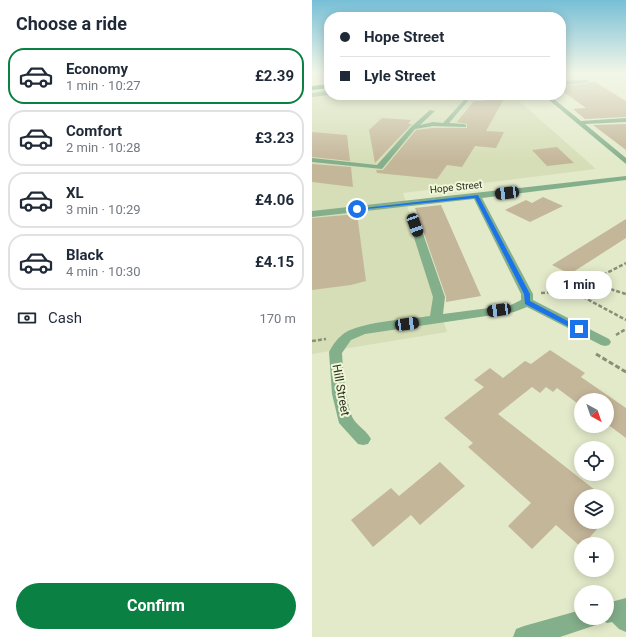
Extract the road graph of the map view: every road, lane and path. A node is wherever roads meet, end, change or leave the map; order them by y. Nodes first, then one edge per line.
1 (465, 101) dead end
2 (554, 102) edge
3 (432, 111) dead end
4 (626, 120) edge
5 (579, 123) junction
6 (444, 124) junction
7 (464, 126) dead end
8 (413, 128) junction
9 (312, 160) edge
10 (626, 162) edge
11 (626, 178) edge
12 (477, 196) junction
13 (312, 214) edge
14 (415, 225) dead end
15 (626, 263) edge
16 (595, 280) junction
17 (572, 291) junction
18 (626, 294) edge
19 (527, 298) junction
20 (436, 319) junction
21 (626, 320) edge
22 (605, 342) joint
23 (626, 372) edge
24 (363, 440) dead end
25 (574, 622) edge
26 (524, 637) edge

1 - 6 street
2 - 5 street
3 - 8 street
4 - 5 street
5 - 10 street
6 - 7 street
6 - 8 street
8 - 9 street
11 - 12 street, Hope Street
12 - 13 street, Hope Street
12 - 19 street
14 - 20 street
15 - 16 path
16 - 17 path
16 - 18 path
17 - 19 path
17 - 21 path
19 - 20 street
19 - 22 street
20 - 24 street, Hill Street
22 - 23 path
25 - 26 street

